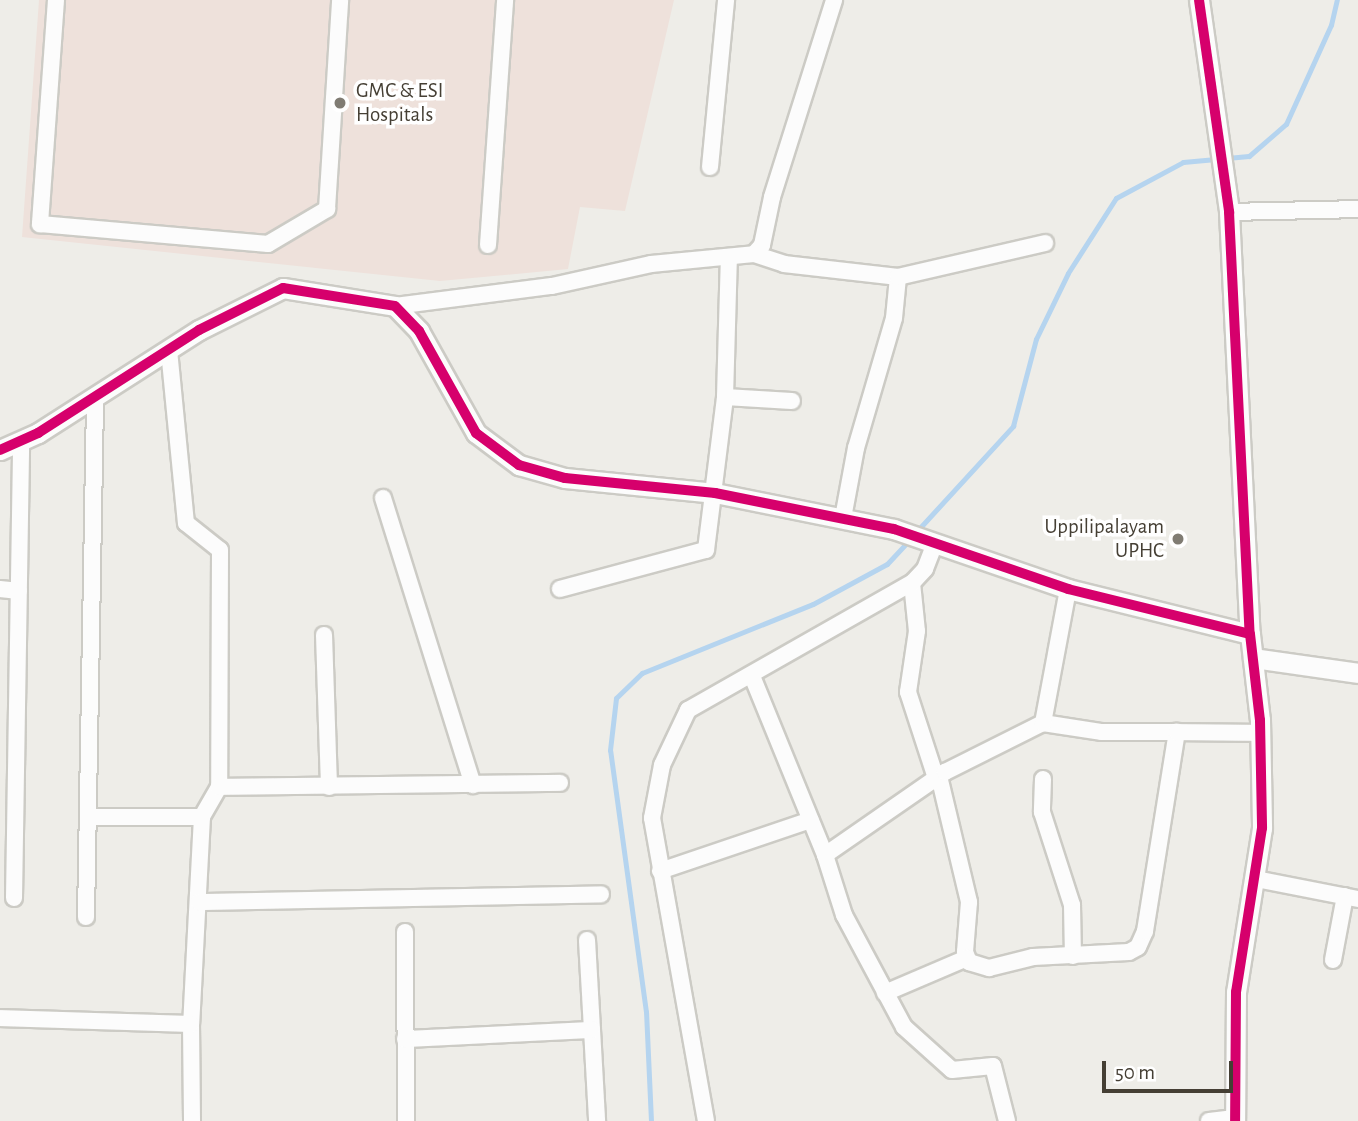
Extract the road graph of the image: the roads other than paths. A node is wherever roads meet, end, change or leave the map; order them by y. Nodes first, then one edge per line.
1 (55, 0) edge
2 (340, 0) edge
3 (505, 0) edge
4 (726, 0) edge
5 (834, 0) edge
6 (1199, 0) edge
7 (710, 166) dead end
8 (1358, 209) edge
9 (1228, 212) junction
10 (1045, 243) dead end
11 (488, 245) dead end
12 (754, 254) junction
13 (729, 257) junction
14 (898, 277) junction
15 (395, 306) junction
16 (169, 350) junction
17 (725, 397) junction
18 (95, 398) junction
19 (792, 401) dead end
20 (21, 443) junction
21 (0, 450) edge
22 (715, 493) junction
23 (383, 498) dead end
24 (843, 518) junction
25 (929, 541) junction
26 (912, 583) junction
27 (0, 589) edge
28 (560, 589) dead end
29 (1068, 589) junction
30 (19, 591) junction
31 (1250, 634) junction
32 (324, 635) dead end
33 (1253, 658) junction
34 (1358, 673) edge
35 (752, 676) junction
36 (0, 717) edge
37 (17, 718) junction
38 (1043, 723) junction
39 (1177, 732) junction
40 (1260, 733) junction
41 (938, 777) junction
42 (1043, 779) dead end
43 (561, 783) dead end
44 (472, 785) junction
45 (219, 787) junction
46 (329, 788) junction
47 (88, 817) junction
48 (202, 817) junction
49 (811, 820) junction
50 (8, 835) edge
51 (825, 855) junction
52 (660, 870) junction
53 (1256, 879) junction
54 (601, 894) dead end
55 (1352, 897) edge
56 (14, 898) dead end
57 (199, 902) junction
58 (86, 917) dead end
59 (405, 932) dead end
60 (587, 940) dead end
61 (1073, 956) junction
62 (967, 958) junction
63 (1333, 960) dead end
64 (885, 993) junction
65 (0, 1018) edge
66 (191, 1024) junction
67 (592, 1030) junction
68 (405, 1039) junction
69 (1235, 1120) edge
70 (192, 1121) edge
71 (406, 1121) edge
72 (597, 1121) edge
73 (706, 1121) edge
74 (1007, 1121) edge
75 (1209, 1121) edge

1 - 2 street
3 - 11 street
4 - 7 street
5 - 12 street
6 - 9 street
8 - 9 street
9 - 31 street
10 - 14 street
12 - 13 street
12 - 14 street
13 - 15 street
13 - 17 street
14 - 24 street
15 - 16 street
15 - 22 street
16 - 18 street
16 - 45 street
17 - 19 street
17 - 22 street
18 - 20 street
18 - 47 street
20 - 21 street
20 - 30 street
22 - 24 street
22 - 28 street
23 - 44 street
24 - 25 street
25 - 26 street
25 - 29 street
26 - 35 street
26 - 41 street
27 - 30 street
29 - 31 street
29 - 38 street
30 - 37 street
31 - 33 street
32 - 46 street
33 - 34 street
33 - 40 street
35 - 49 street
35 - 52 street
36 - 37 street
37 - 50 street
38 - 39 street
38 - 41 street
39 - 40 street
39 - 61 street
40 - 53 street
41 - 51 street
41 - 62 street
42 - 61 street
43 - 44 street
44 - 46 street
45 - 46 street
45 - 48 street
47 - 48 street
47 - 58 street
48 - 57 street
49 - 51 street
49 - 52 street
50 - 56 street
51 - 64 street
52 - 73 street
53 - 55 street
53 - 69 street
54 - 57 street
55 - 63 street
57 - 66 street
59 - 68 street
60 - 67 street
61 - 62 street
62 - 64 street
64 - 74 street
65 - 66 street
66 - 70 street
67 - 68 street
67 - 72 street
68 - 71 street
69 - 75 street

